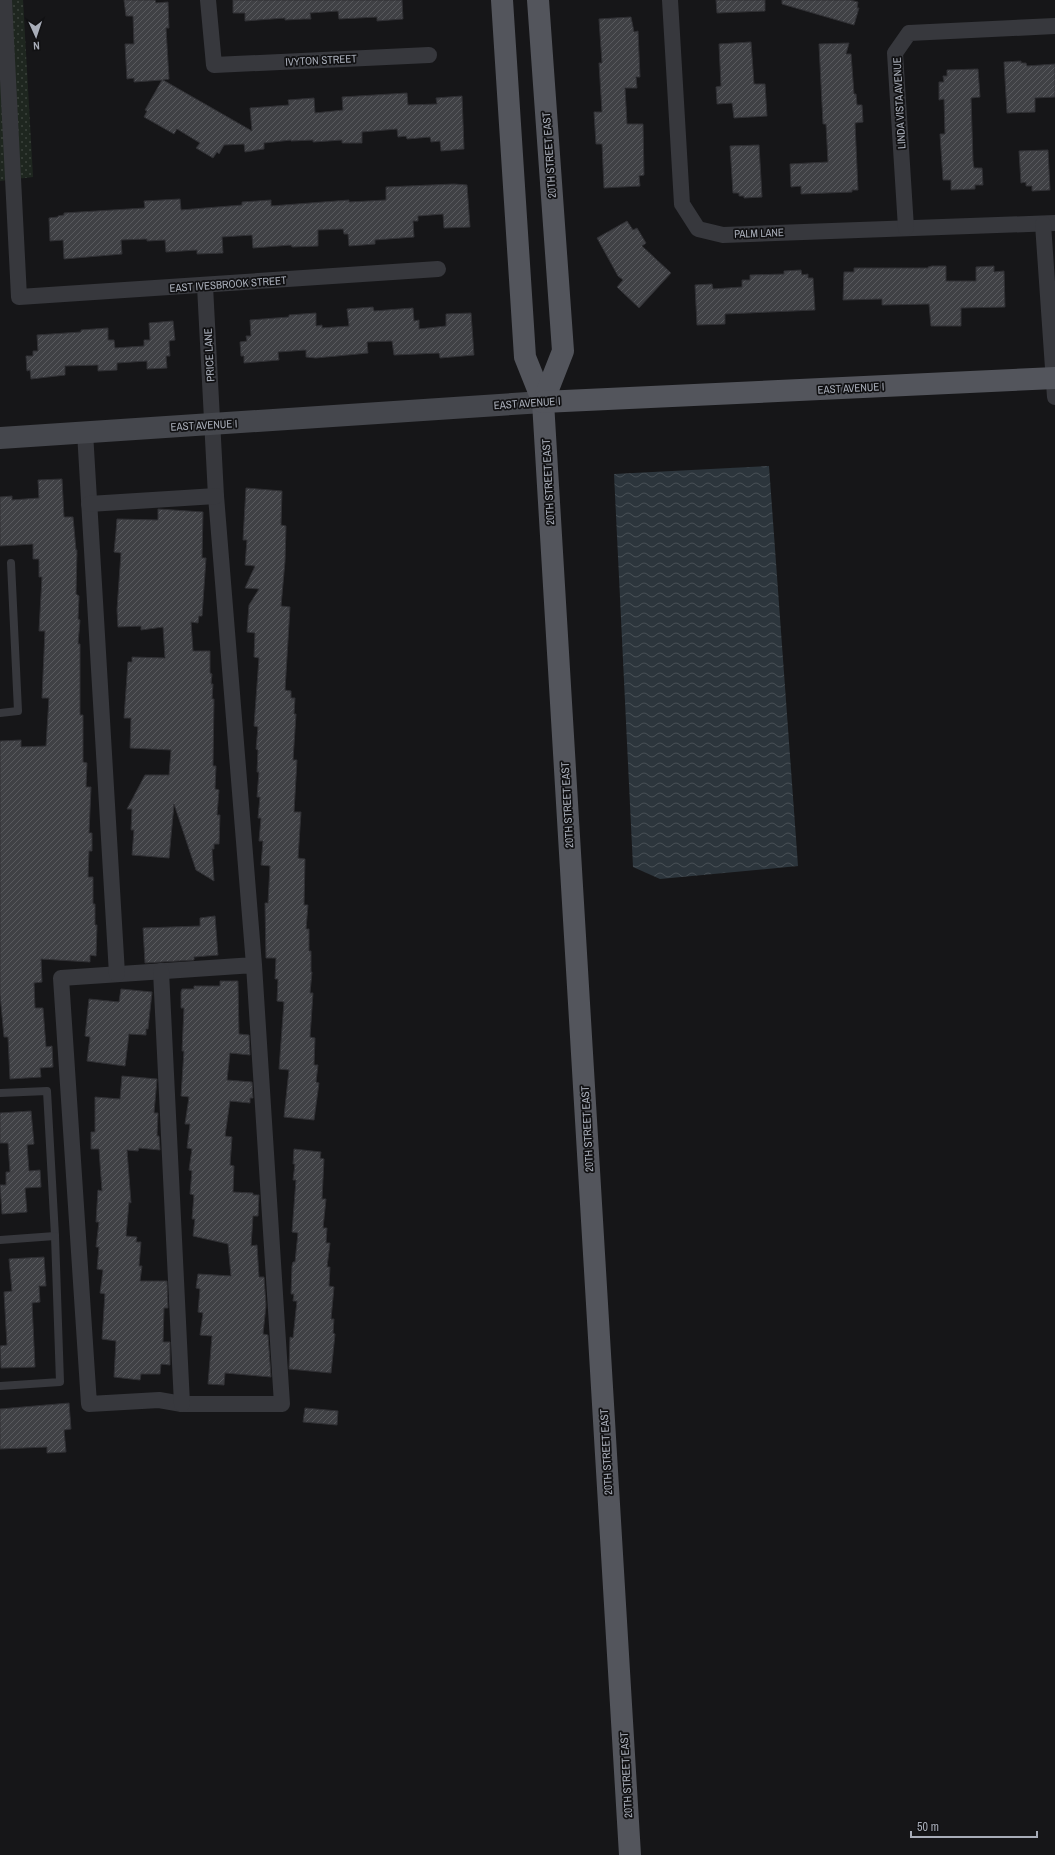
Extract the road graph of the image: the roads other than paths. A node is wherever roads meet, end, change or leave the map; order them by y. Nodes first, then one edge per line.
1 (4, 0) edge
2 (208, 0) edge
3 (502, 0) edge
4 (538, 0) edge
5 (670, 0) edge
6 (1055, 26) edge
7 (429, 55) dead end
8 (1049, 223) edge
9 (906, 228) junction
10 (438, 269) dead end
11 (205, 286) junction
12 (1055, 384) edge
13 (543, 402) junction
14 (213, 425) junction
15 (85, 432) junction
16 (0, 438) edge
17 (216, 496) junction
18 (89, 504) junction
19 (11, 563) dead end
20 (0, 713) edge
21 (254, 965) junction
22 (161, 971) junction
23 (117, 974) junction
24 (0, 1093) edge
25 (55, 1236) junction
26 (0, 1240) edge
27 (0, 1386) edge
28 (182, 1404) junction
29 (630, 1855) edge

1 - 11 street, EAST IVESBROOK STREET
2 - 7 street, IVYTON STREET
3 - 13 main road, 20TH STREET EAST
4 - 13 main road, 20TH STREET EAST
5 - 9 street, PALM LANE
6 - 9 street, LINDA VISTA AVENUE
8 - 9 street, PALM LANE
8 - 12 street
10 - 11 street, EAST IVESBROOK STREET
11 - 14 street, PRICE LANE
12 - 13 main road, EAST AVENUE I
13 - 14 main road, EAST AVENUE I
13 - 29 main road, 20TH STREET EAST
14 - 15 main road, EAST AVENUE I
14 - 17 street, PRICE LANE
15 - 16 main road, EAST AVENUE I
15 - 18 street
17 - 18 street
17 - 21 street, PRICE LANE
18 - 23 street
19 - 20 lane
21 - 22 street
21 - 28 street, PRICE LANE
22 - 23 street
22 - 28 street
23 - 28 street
24 - 25 lane
25 - 26 lane
25 - 27 lane

